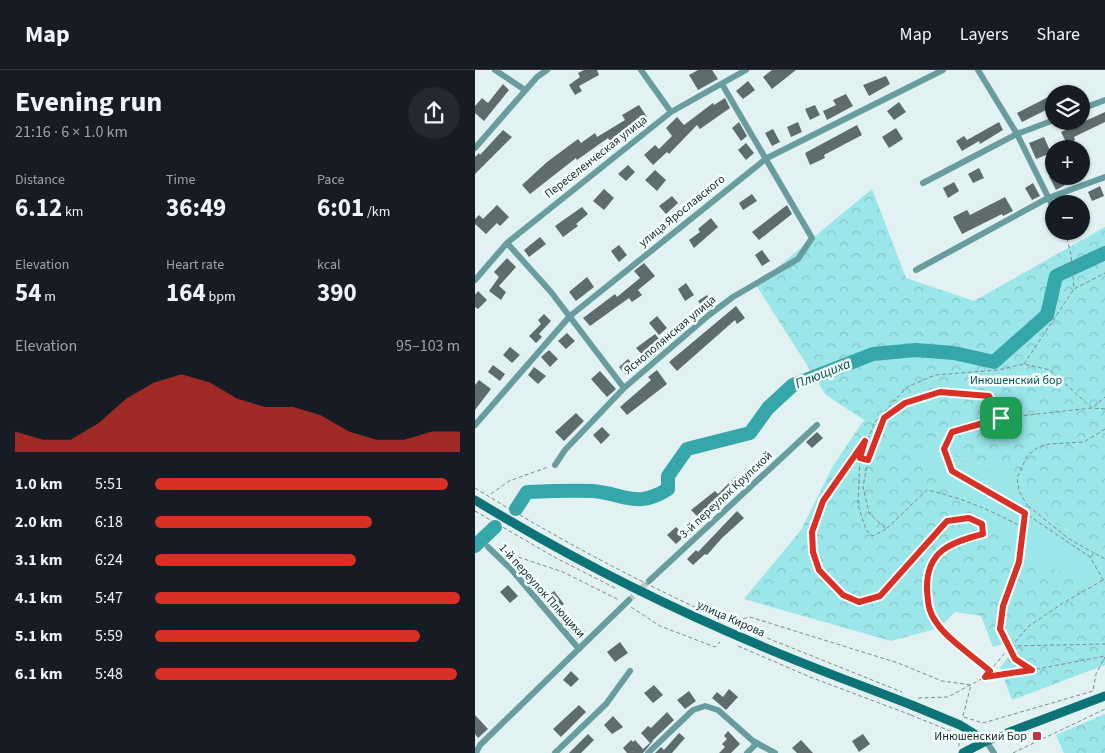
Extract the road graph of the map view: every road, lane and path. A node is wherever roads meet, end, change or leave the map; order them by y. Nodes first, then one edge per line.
1 (495, 70) edge
2 (547, 70) edge
3 (641, 70) edge
4 (745, 70) edge
5 (943, 70) edge
6 (978, 70) edge
7 (722, 84) junction
8 (525, 90) junction
9 (1105, 100) edge
10 (1090, 106) edge
11 (671, 112) junction
12 (1045, 123) edge
13 (1017, 134) junction
14 (475, 148) edge
15 (767, 158) junction
16 (1105, 177) edge
17 (923, 183) dead end
18 (1047, 195) edge
19 (1056, 195) edge
20 (1045, 200) edge
21 (1067, 240) edge
22 (507, 243) junction
23 (916, 270) dead end
24 (1105, 273) edge
25 (475, 280) edge
26 (1074, 289) junction
27 (570, 316) junction
28 (1024, 364) junction
29 (624, 388) junction
30 (1105, 398) edge
31 (1092, 408) junction
32 (1105, 409) edge
33 (1001, 418) junction
34 (475, 424) edge
35 (817, 425) dead end
36 (1105, 429) edge
37 (865, 441) junction
38 (860, 458) junction
39 (868, 460) junction
40 (555, 465) joint
41 (475, 488) edge
42 (491, 494) dead end
43 (475, 500) edge
44 (1027, 505) junction
45 (1025, 513) junction
46 (1022, 527) junction
47 (886, 529) junction
48 (488, 547) dead end
49 (505, 553) dead end
50 (1094, 553) junction
51 (1090, 557) junction
52 (1105, 559) edge
53 (1104, 579) edge
54 (649, 580) tunnel mouth
55 (1105, 583) edge
56 (627, 602) junction
57 (710, 614) dead end
58 (737, 620) dead end
59 (735, 625) dead end
60 (720, 642) dead end
61 (1105, 644) edge
62 (1010, 646) junction
63 (579, 649) junction
64 (1105, 656) edge
65 (1032, 670) junction
66 (630, 671) dead end
67 (990, 671) junction
68 (985, 677) junction
69 (971, 685) junction
70 (908, 694) dead end
71 (1105, 696) edge
72 (927, 702) dead end
73 (1105, 709) edge
74 (913, 710) junction
75 (986, 741) junction
76 (757, 743) junction
77 (961, 751) edge
78 (476, 753) edge
79 (555, 753) edge
80 (648, 753) edge
81 (747, 753) edge
82 (775, 753) edge
83 (994, 753) edge
84 (1013, 753) edge

1 - 8 street
2 - 8 street
3 - 11 street
4 - 7 street, Переселенческая улица
5 - 15 street, улица Ярославского
6 - 13 street
7 - 11 street, Переселенческая улица
7 - 15 street
8 - 14 street
9 - 10 street
11 - 22 street, Переселенческая улица
12 - 13 street
13 - 17 street
13 - 18 street
15 - 27 street, улица Ярославского
15 - 29 street, Яснополянская улица
16 - 19 street
20 - 23 street
21 - 26 path
22 - 25 street, Переселенческая улица
22 - 27 street
24 - 26 path
26 - 28 path
27 - 29 street
27 - 34 street, улица Ярославского
28 - 31 path
28 - 37 path
29 - 40 street, Яснополянская улица
30 - 31 path
31 - 32 path
31 - 33 path
33 - 39 path
33 - 45 path
35 - 54 street, 3-й переулок Крупской
36 - 44 path
37 - 38 path
37 - 67 path
38 - 39 path
38 - 47 path
39 - 47 path
40 - 42 path
41 - 57 path, bridge
43 - 74 main road, улица Кирова, bridge
44 - 45 path
44 - 50 path
45 - 46 path
45 - 51 path
46 - 47 path
46 - 62 path
48 - 63 street, 1-й переулок Плющихи
49 - 56 path
50 - 51 path
50 - 52 path
51 - 53 path
53 - 55 path
53 - 62 path
56 - 60 path
56 - 63 street
58 - 69 path
59 - 70 path, bridge
61 - 62 path
62 - 65 path
62 - 67 path
63 - 78 street
64 - 65 path
64 - 69 path
65 - 68 path
66 - 79 street
67 - 68 path
68 - 69 path
69 - 72 path
71 - 75 main road
73 - 84 path
74 - 75 main road, улица Кирова
74 - 77 path
75 - 77 main road
75 - 83 street
76 - 80 street
76 - 81 street
76 - 82 street

